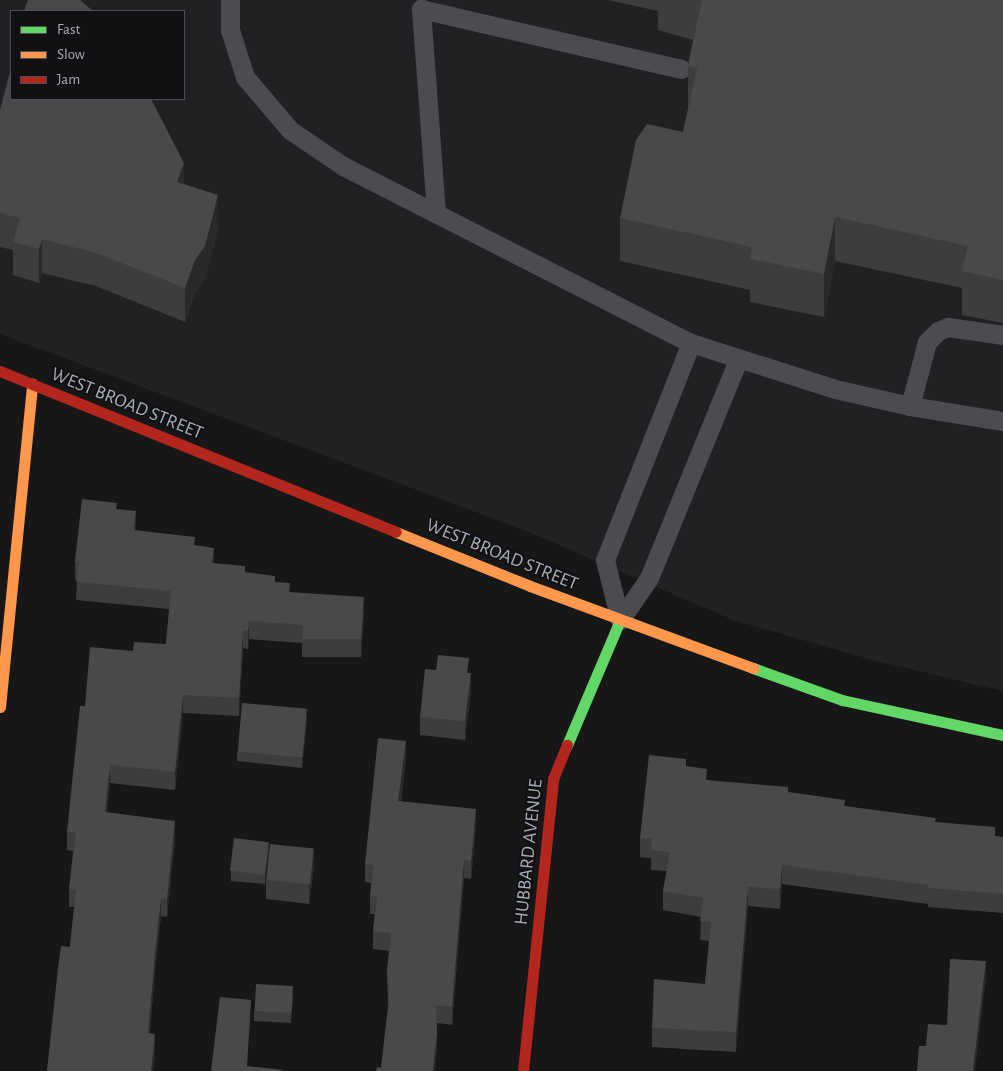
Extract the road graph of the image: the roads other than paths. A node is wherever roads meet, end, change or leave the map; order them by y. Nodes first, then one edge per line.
1 (230, 0) edge
2 (681, 69) dead end
3 (436, 213) junction
4 (1003, 335) edge
5 (691, 343) junction
6 (738, 360) junction
7 (0, 371) edge
8 (32, 384) junction
9 (910, 406) junction
10 (1003, 421) edge
11 (620, 620) junction
12 (0, 707) edge
13 (1003, 735) edge
14 (523, 1071) edge

1 - 3 lane
2 - 3 lane
3 - 5 lane
4 - 9 lane
5 - 6 lane
5 - 11 lane
6 - 9 lane
6 - 11 lane
7 - 8 main road, WEST BROAD STREET
8 - 11 main road, WEST BROAD STREET
8 - 12 main road
9 - 10 lane
11 - 13 main road, WEST BROAD STREET
11 - 14 main road, HUBBARD AVENUE

